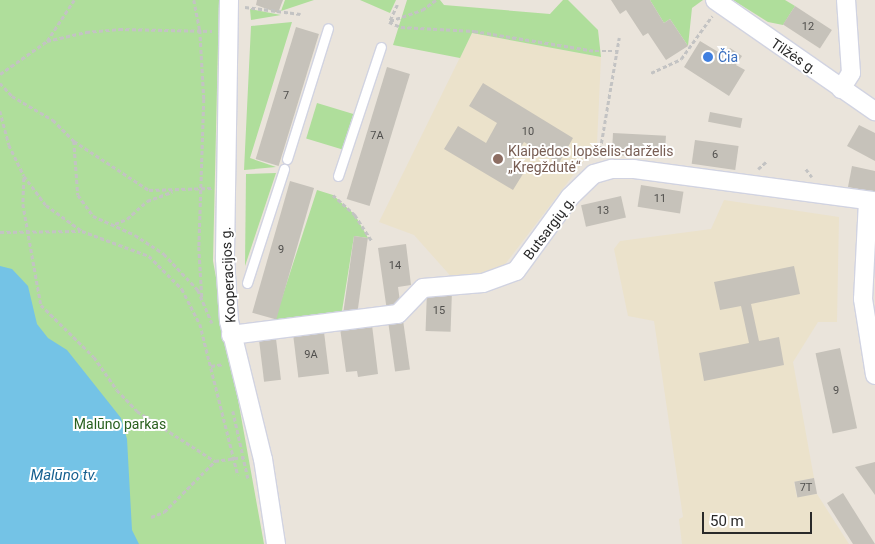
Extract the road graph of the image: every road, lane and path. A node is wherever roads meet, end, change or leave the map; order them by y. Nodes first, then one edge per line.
1 (74, 0) edge
2 (194, 0) edge
3 (436, 0) edge
4 (846, 0) edge
5 (718, 2) edge
6 (237, 3) edge
7 (397, 5) dead end
8 (301, 14) dead end
9 (389, 22) junction
10 (328, 28) dead end
11 (200, 30) junction
12 (619, 38) dead end
13 (47, 41) junction
14 (381, 47) dead end
15 (617, 51) junction
16 (651, 73) dead end
17 (0, 74) edge
18 (0, 83) edge
19 (841, 89) junction
20 (0, 111) edge
21 (875, 111) edge
22 (74, 141) junction
23 (287, 159) dead end
24 (284, 169) dead end
25 (594, 174) junction
26 (24, 176) junction
27 (338, 176) dead end
28 (185, 188) junction
29 (200, 190) junction
30 (333, 195) dead end
31 (872, 201) edge
32 (113, 225) junction
33 (27, 231) junction
34 (0, 232) edge
35 (82, 232) junction
36 (372, 242) dead end
37 (247, 283) dead end
38 (202, 298) junction
39 (213, 326) dead end
40 (231, 335) junction
41 (221, 355) dead end
42 (225, 374) dead end
43 (875, 375) edge
44 (231, 401) dead end
45 (243, 457) junction
46 (234, 458) junction
47 (263, 459) junction
48 (215, 461) junction
49 (238, 474) dead end
50 (151, 516) dead end
51 (276, 544) edge

1 - 13 path
2 - 11 path
3 - 9 path
4 - 19 street
5 - 16 path
5 - 19 street, Tilžės g.
6 - 8 path
6 - 40 street, Kooperacijos g.
7 - 9 path
9 - 15 path
10 - 23 lane
11 - 13 path
11 - 29 path
12 - 15 path
13 - 17 path
14 - 27 lane
15 - 25 path
18 - 22 path
19 - 21 street, Tilžės g.
20 - 26 path
22 - 28 path
22 - 32 path
24 - 37 lane
25 - 31 street
25 - 40 street, Butsargių g.
26 - 33 path
26 - 35 path
28 - 29 path
28 - 32 path
29 - 38 path
30 - 36 path
31 - 43 street
32 - 38 path
33 - 34 path
33 - 35 path
33 - 48 path
35 - 46 path
38 - 39 path
40 - 47 street, Kooperacijos g.
41 - 42 path
44 - 45 path
45 - 46 path
45 - 47 path
46 - 48 path
46 - 49 path
47 - 51 street, Kooperacijos g.
48 - 50 path

